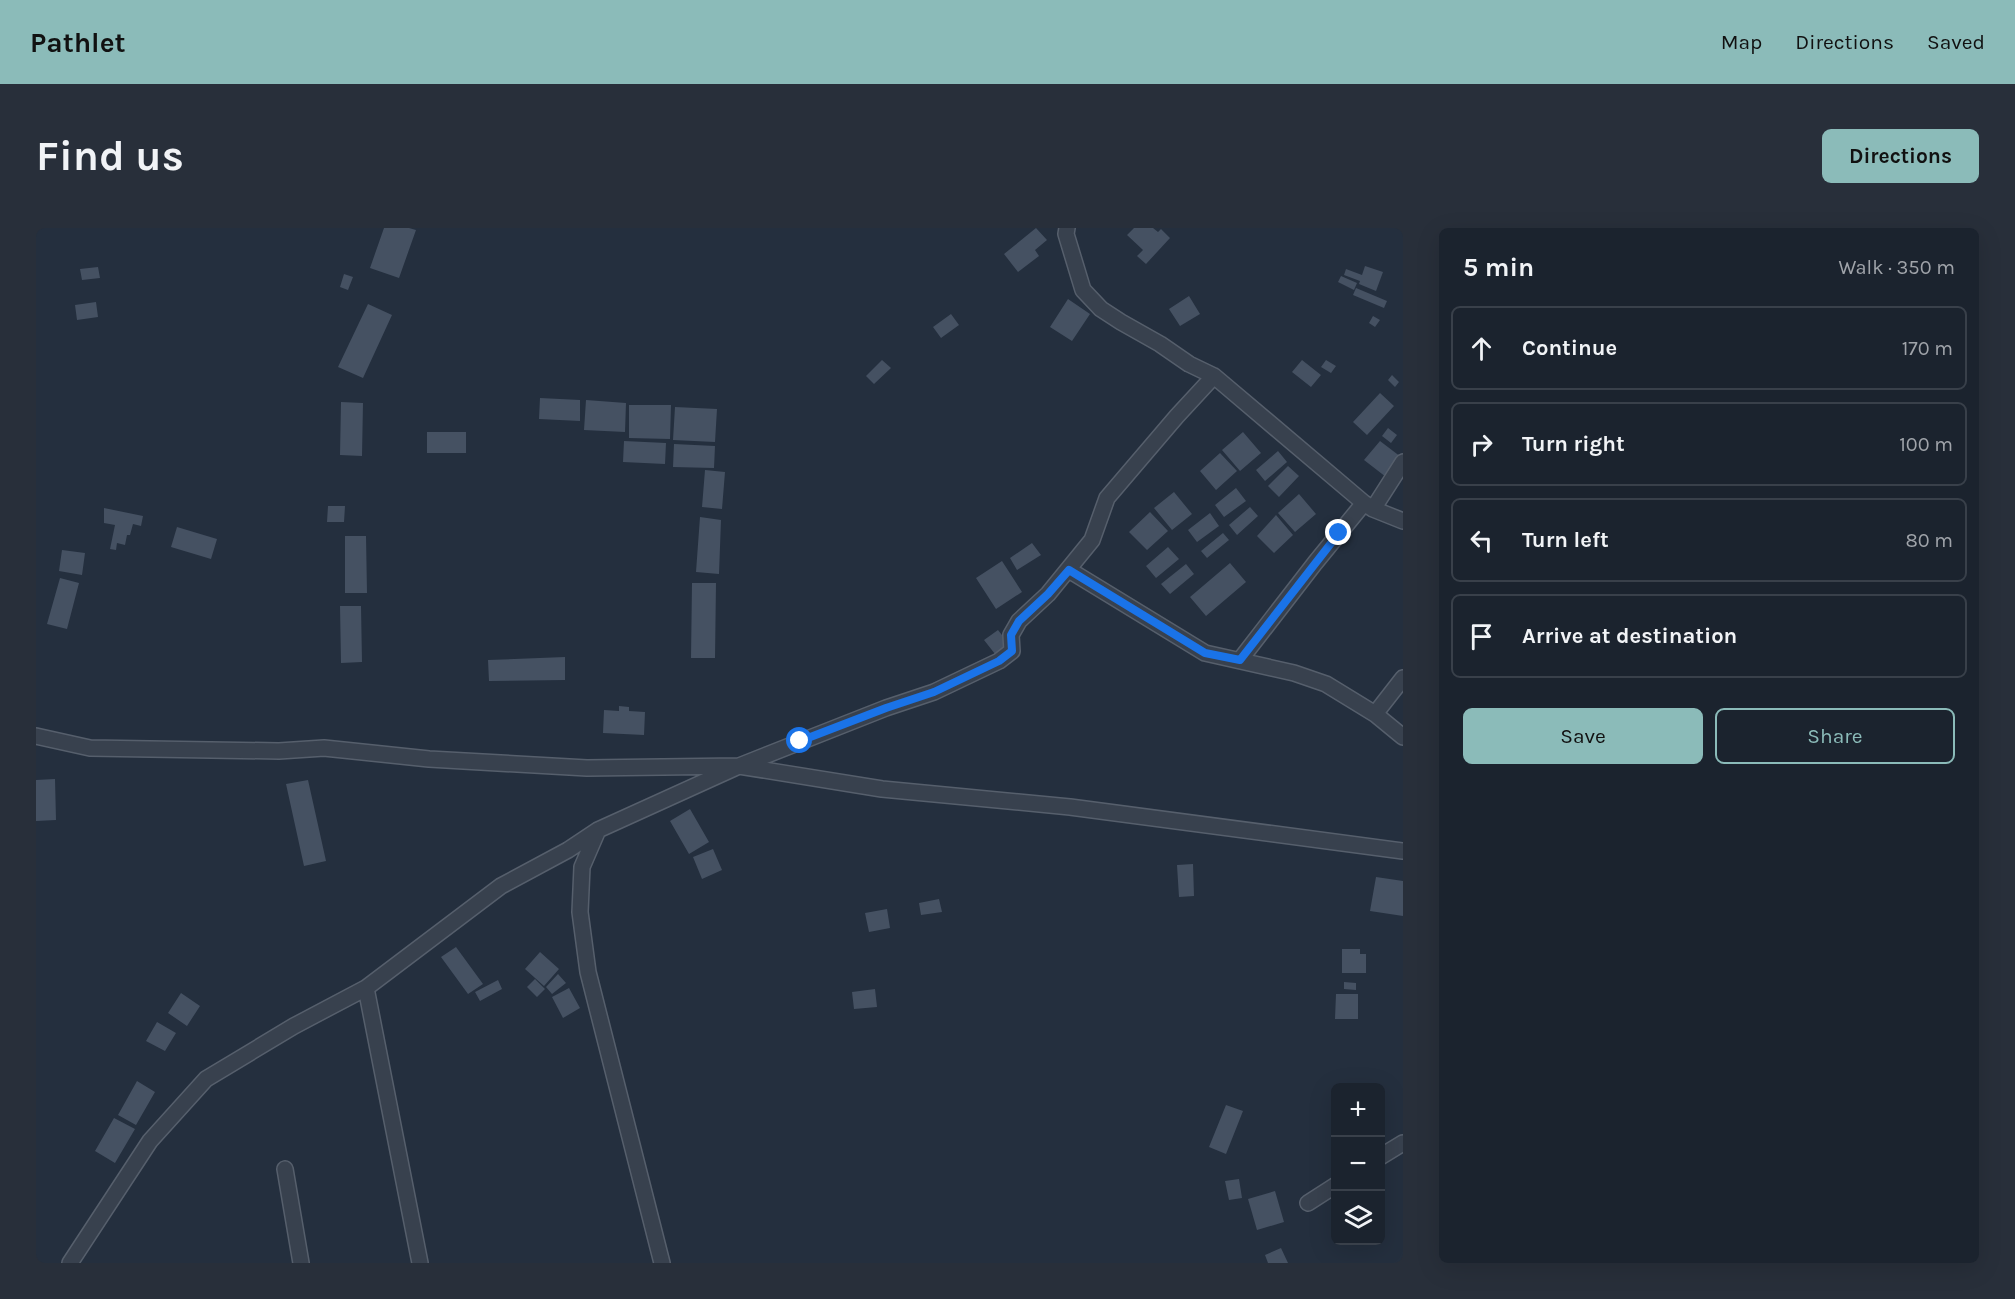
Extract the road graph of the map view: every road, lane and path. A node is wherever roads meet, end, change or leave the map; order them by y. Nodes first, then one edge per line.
1 (1067, 228) edge
2 (1214, 376) junction
3 (1403, 462) edge
4 (1369, 506) junction
5 (1403, 521) edge
6 (1069, 570) junction
7 (1240, 660) junction
8 (1403, 678) edge
9 (1375, 714) junction
10 (36, 736) edge
11 (1403, 737) edge
12 (739, 766) junction
13 (598, 830) junction
14 (568, 849) junction
15 (1403, 851) edge
16 (582, 867) junction
17 (366, 988) junction
18 (1403, 1143) edge
19 (1385, 1154) edge
20 (285, 1169) dead end
21 (1331, 1188) edge
22 (1308, 1203) dead end
23 (70, 1263) edge
24 (301, 1263) edge
25 (420, 1263) edge
26 (662, 1263) edge

1 - 2 street
2 - 4 street
2 - 6 street
3 - 4 street
4 - 5 street
4 - 7 street
6 - 7 street
6 - 12 street
7 - 9 street
8 - 9 street
9 - 11 street
10 - 12 street
12 - 13 street
12 - 15 street
13 - 14 street
13 - 16 street
14 - 16 street
14 - 17 street
16 - 26 street
17 - 23 street
17 - 25 street
18 - 19 street
20 - 24 street
21 - 22 street

